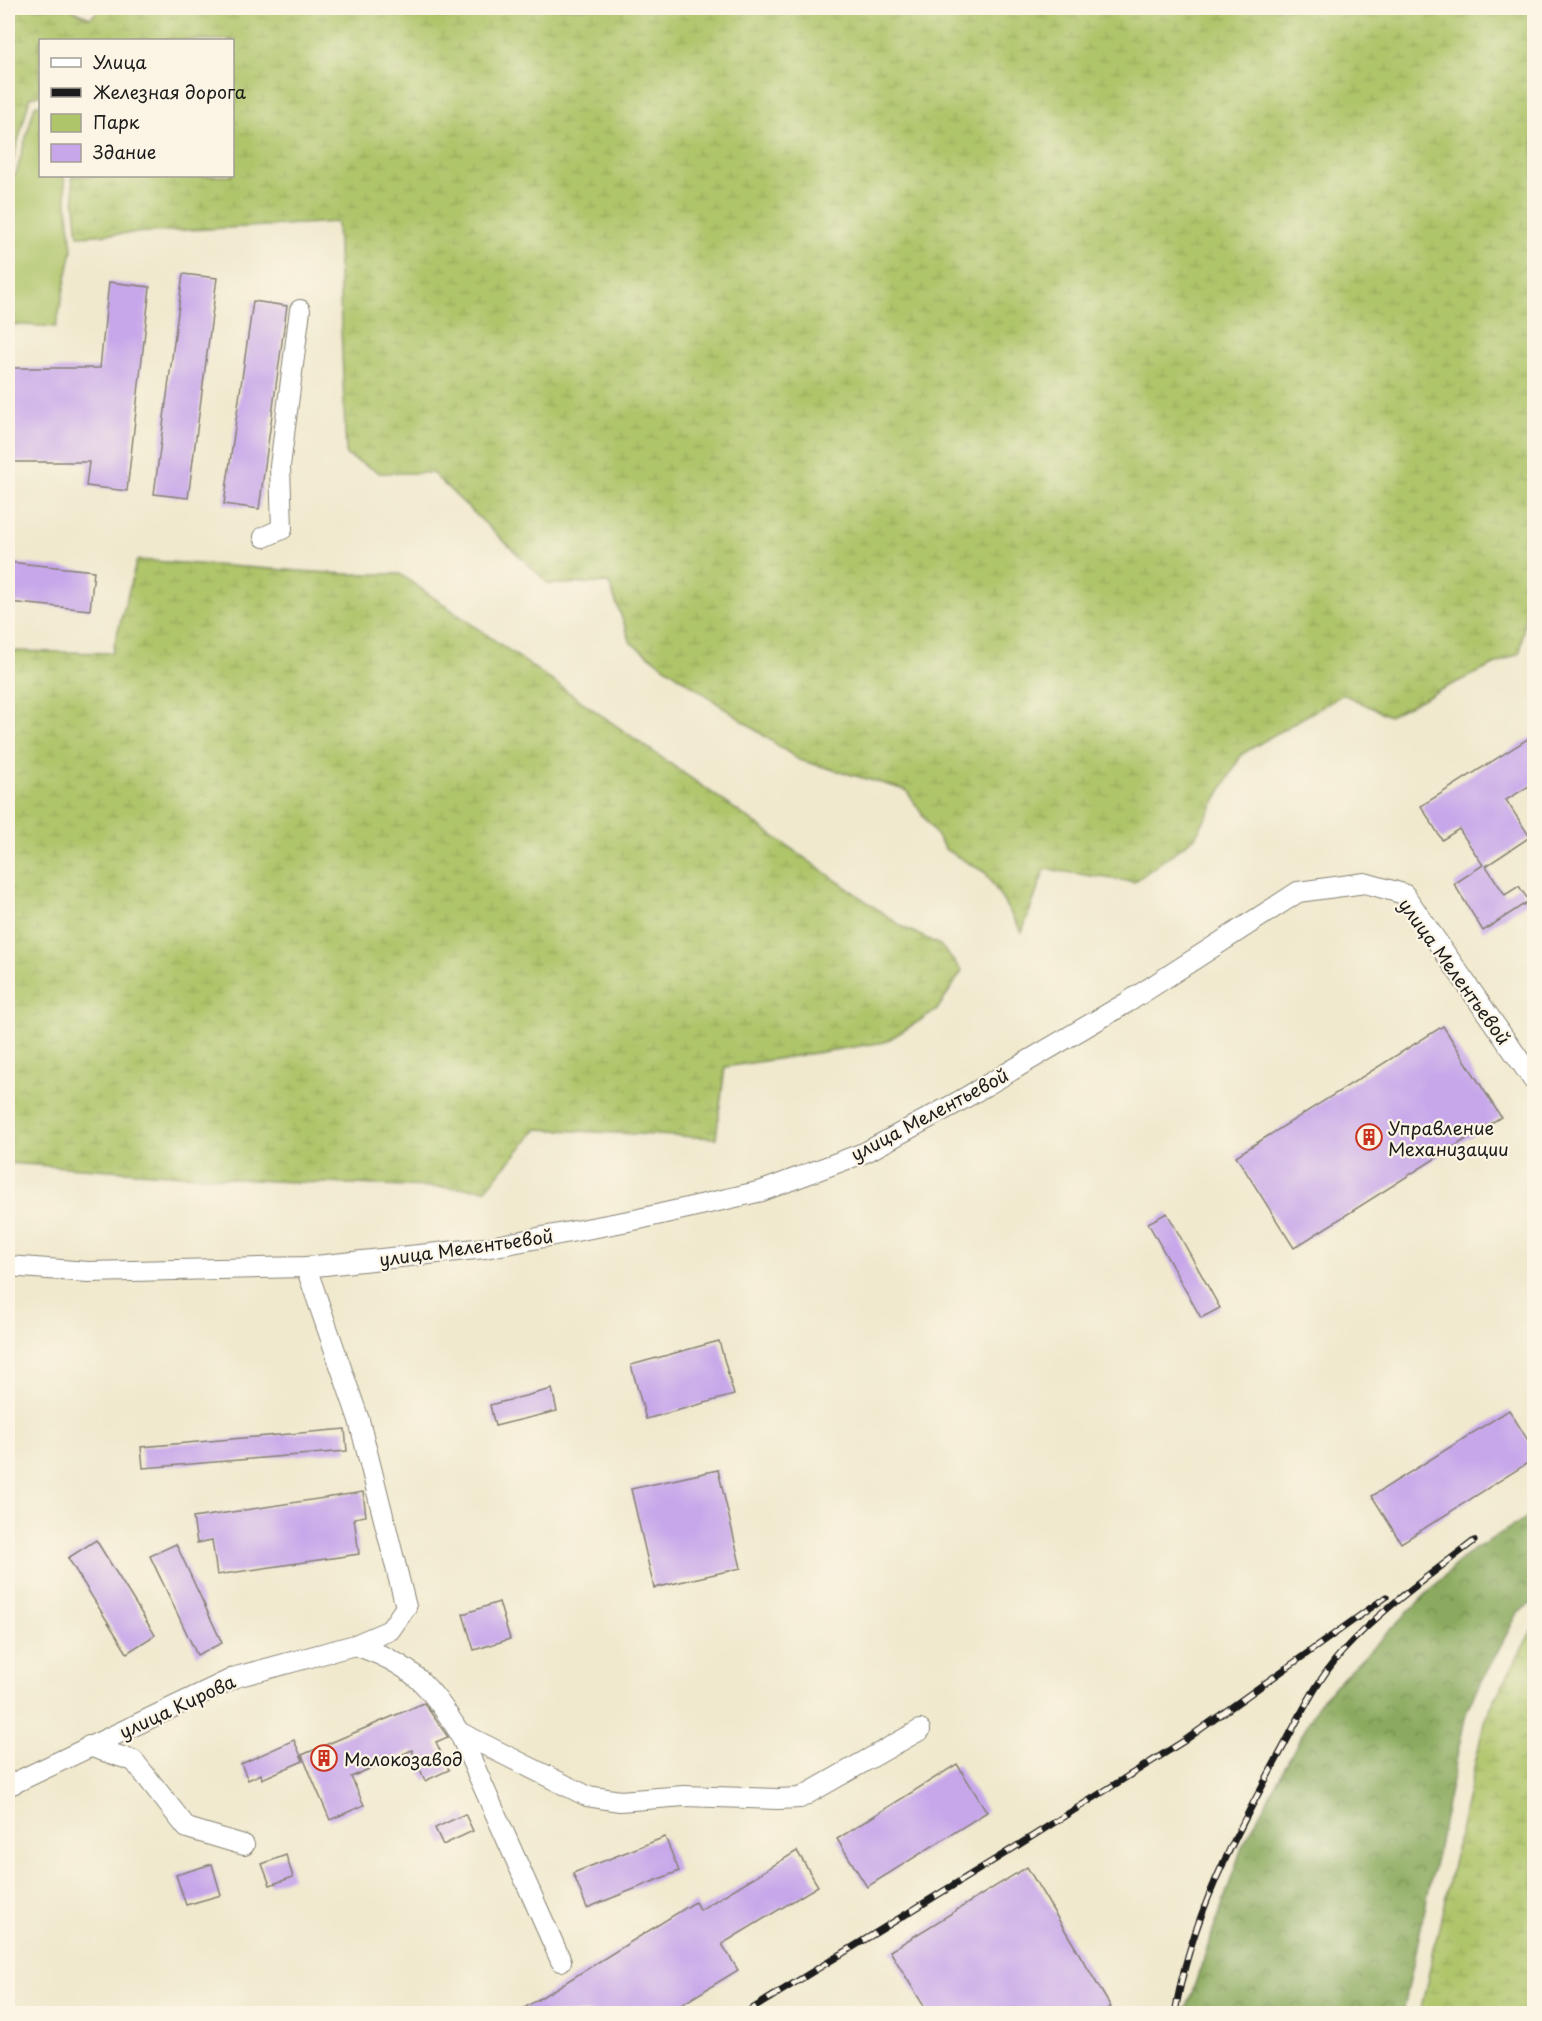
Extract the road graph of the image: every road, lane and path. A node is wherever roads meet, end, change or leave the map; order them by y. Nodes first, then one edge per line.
1 (300, 310) dead end
2 (264, 537) dead end
3 (1534, 1081) edge
4 (8, 1266) edge
5 (306, 1267) junction
6 (355, 1645) junction
7 (920, 1730) dead end
8 (459, 1732) junction
9 (89, 1746) junction
10 (8, 1786) edge
11 (244, 1845) dead end
12 (561, 1961) dead end

1 - 2 street
3 - 5 street, улица Мелентьевой
4 - 5 street, улица Мелентьевой
5 - 6 street, улица Кирова
6 - 8 street
6 - 9 street, улица Кирова
7 - 8 street
8 - 12 street
9 - 10 street, улица Кирова
9 - 11 street

